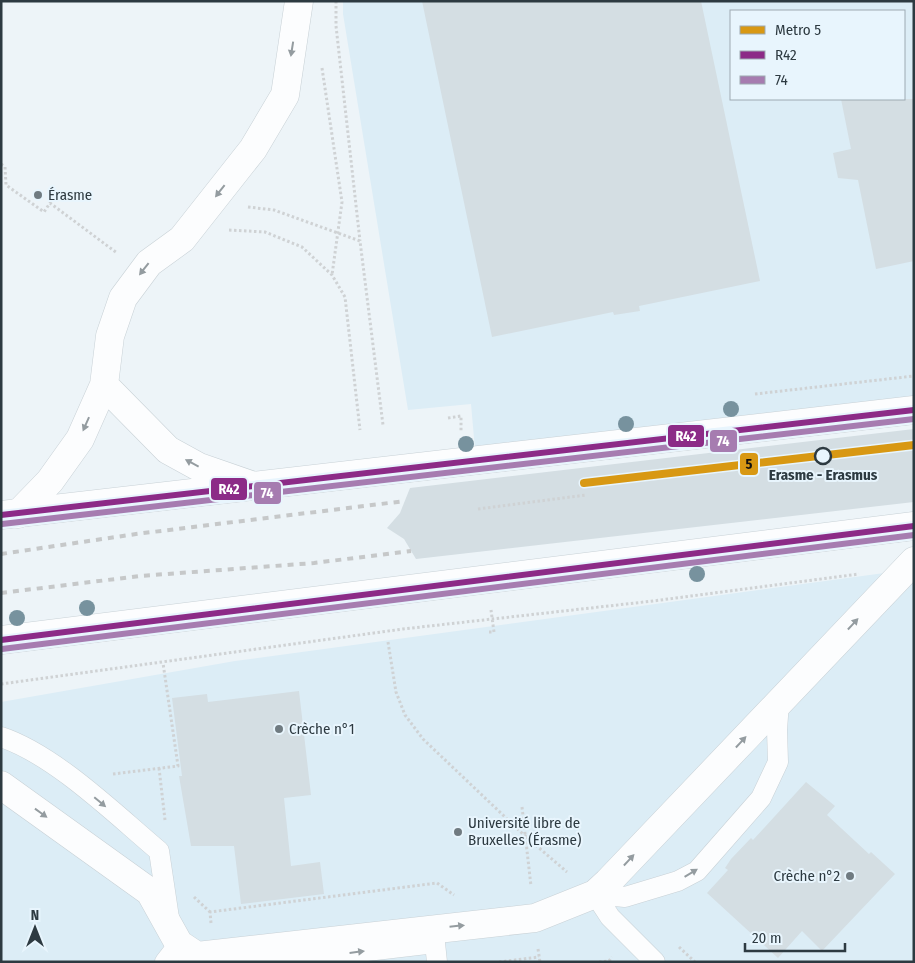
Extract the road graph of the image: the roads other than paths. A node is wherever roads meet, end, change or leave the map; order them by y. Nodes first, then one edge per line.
1 (299, 1) edge
2 (104, 385) junction
3 (914, 410) edge
4 (254, 486) junction
5 (10, 514) edge
6 (914, 526) edge
7 (910, 564) edge
8 (1, 640) edge
9 (779, 702) junction
10 (1, 737) edge
11 (1, 785) edge
12 (595, 894) junction
13 (187, 951) edge
14 (257, 956) edge
15 (646, 959) edge
16 (274, 962) edge
17 (437, 962) edge

1 -> 2 street
4 -> 2 street
2 -> 5 street
3 - 4 street
4 - 5 street
6 - 8 street
9 -> 7 street
12 -> 9 street
12 -> 9 lane
10 -> 13 lane
11 -> 13 street
14 -> 12 street
12 - 15 lane
13 - 14 street
16 -> 17 lane

